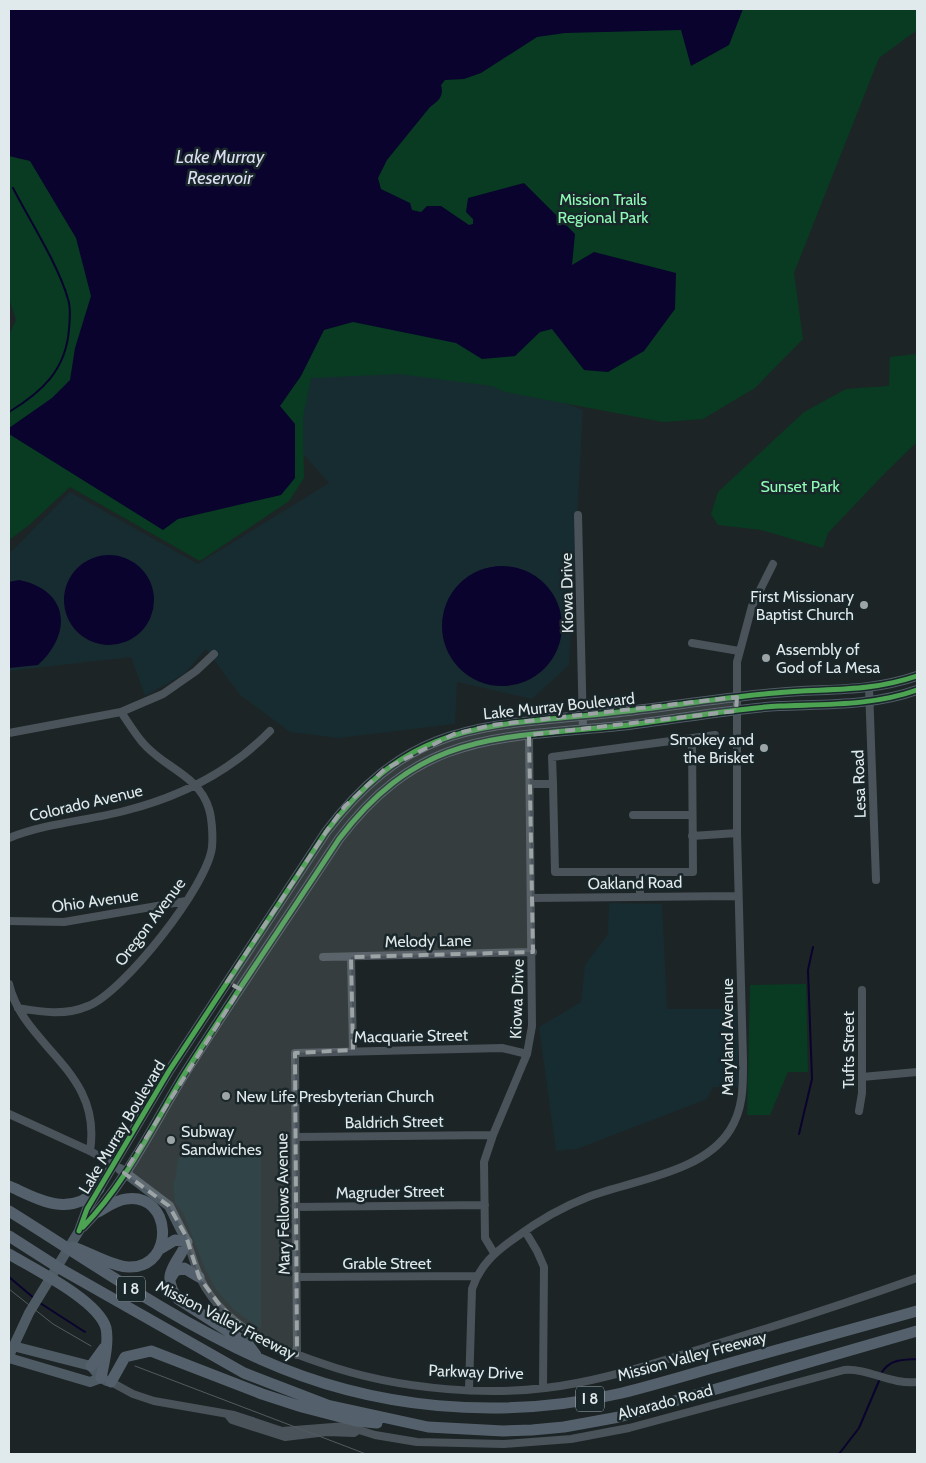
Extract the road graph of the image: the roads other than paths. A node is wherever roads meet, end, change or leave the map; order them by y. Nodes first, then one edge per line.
1 (578, 515) dead end
2 (773, 564) dead end
3 (692, 643) dead end
4 (739, 651) junction
5 (214, 654) dead end
6 (917, 676) edge
7 (869, 688) junction
8 (917, 690) edge
9 (736, 697) junction
10 (870, 702) junction
11 (736, 711) junction
12 (121, 712) junction
13 (582, 716) junction
14 (583, 730) junction
15 (270, 731) dead end
16 (9, 733) edge
17 (529, 735) junction
18 (715, 735) dead end
19 (692, 738) junction
20 (530, 784) junction
21 (553, 784) junction
22 (198, 786) junction
23 (633, 815) dead end
24 (692, 816) junction
25 (737, 833) junction
26 (692, 836) junction
27 (9, 838) edge
28 (640, 872) junction
29 (876, 880) dead end
30 (738, 896) junction
31 (640, 897) junction
32 (533, 898) junction
33 (186, 901) junction
34 (9, 921) edge
35 (533, 952) junction
36 (351, 957) junction
37 (323, 958) dead end
38 (227, 982) junction
39 (9, 984) edge
40 (240, 989) junction
41 (862, 990) dead end
42 (18, 1008) junction
43 (353, 1050) junction
44 (294, 1052) joint
45 (527, 1054) junction
46 (172, 1068) junction
47 (917, 1072) edge
48 (186, 1073) junction
49 (862, 1077) junction
50 (860, 1110) dead end
51 (9, 1114) edge
52 (493, 1135) junction
53 (296, 1137) junction
54 (90, 1151) junction
55 (113, 1164) junction
56 (124, 1172) junction
57 (9, 1186) edge
58 (99, 1189) junction
59 (485, 1205) junction
60 (296, 1206) junction
61 (9, 1211) edge
62 (98, 1212) junction
63 (79, 1231) junction
64 (525, 1231) junction
65 (9, 1236) edge
66 (60, 1242) junction
67 (187, 1242) junction
68 (160, 1249) junction
69 (494, 1253) junction
70 (9, 1254) edge
71 (476, 1276) junction
72 (199, 1277) junction
73 (297, 1277) junction
74 (917, 1278) edge
75 (170, 1279) junction
76 (917, 1311) edge
77 (917, 1331) edge
78 (11, 1345) edge
79 (105, 1347) junction
80 (298, 1355) junction
81 (9, 1357) edge
82 (259, 1359) junction
83 (9, 1363) edge
84 (90, 1366) junction
85 (9, 1370) edge
86 (106, 1380) junction
87 (917, 1382) edge
88 (543, 1388) junction
89 (469, 1389) junction
90 (428, 1427) junction

1 - 13 street, Kiowa Drive
2 - 4 street, Maryland Avenue
3 - 4 street
4 - 9 street, Maryland Avenue
5 - 12 street
6 - 7 main road, Lake Murray Boulevard
7 - 9 main road, Lake Murray Boulevard
7 - 10 street, Lesa Road
8 - 10 main road, Lake Murray Boulevard
9 - 11 street, Maryland Avenue
9 - 13 main road, Lake Murray Boulevard
10 - 11 main road, Lake Murray Boulevard
10 - 29 street, Lesa Road
11 - 14 main road, Lake Murray Boulevard
11 - 25 street, Maryland Avenue
12 - 16 street
12 - 22 street, Oregon Avenue
13 - 14 street, Kiowa Drive
13 - 38 main road, Lake Murray Boulevard
14 - 17 main road, Lake Murray Boulevard
15 - 22 street, Colorado Avenue
17 - 20 street, Kiowa Drive
17 - 40 main road, Lake Murray Boulevard
18 - 19 street
19 - 21 street
19 - 24 street
20 - 21 street
20 - 32 street, Kiowa Drive
21 - 28 street
22 - 27 street, Colorado Avenue
22 - 33 street, Oregon Avenue
23 - 24 street
24 - 26 street
25 - 26 street
25 - 30 street, Maryland Avenue
26 - 28 street
28 - 31 street
30 - 31 street, Oakland Road
30 - 64 street, Maryland Avenue
31 - 32 street, Oakland Road
32 - 35 street, Kiowa Drive
33 - 34 street, Ohio Avenue
33 - 42 street, Oregon Avenue
35 - 36 street, Melody Lane
35 - 45 street, Kiowa Drive
36 - 37 street, Melody Lane
36 - 43 street
38 - 40 main road
38 - 46 main road, Lake Murray Boulevard
39 - 42 street
40 - 48 main road, Lake Murray Boulevard
41 - 49 street, Tufts Street
42 - 54 street
43 - 44 street, Macquarie Street
43 - 45 street, Macquarie Street
44 - 53 street, Mary Fellows Avenue
45 - 52 street, Kiowa Drive
46 - 48 main road
46 - 55 main road, Lake Murray Boulevard
47 - 49 street
48 - 56 main road, Lake Murray Boulevard
49 - 50 street, Tufts Street
51 - 54 street
52 - 53 street, Baldrich Street
52 - 59 street, Kiowa Drive
53 - 60 street, Mary Fellows Avenue
54 - 55 street
55 - 56 main road, Parkway Drive
55 - 58 main road, Lake Murray Boulevard
56 - 62 main road, Lake Murray Boulevard
56 - 67 main road, Parkway Drive
57 - 58 highway
58 - 63 main road, Lake Murray Boulevard
59 - 60 street, Magruder Street
59 - 69 street, Kiowa Drive
60 - 73 street, Mary Fellows Avenue
61 - 66 highway, Mission Valley Freeway / I 8
62 - 63 main road, Lake Murray Boulevard
62 - 68 highway
63 - 78 main road, Lake Murray Boulevard
64 - 69 street, Maryland Avenue
64 - 88 street
65 - 90 highway, I 8
66 - 68 highway
66 - 82 highway, Mission Valley Freeway / I 8
67 - 68 highway
67 - 72 street, Parkway Drive
67 - 75 highway
69 - 71 street, Maryland Avenue
70 - 79 highway
71 - 73 street, Grable Street
71 - 89 street, Maryland Avenue
72 - 75 highway
72 - 80 street, Parkway Drive
73 - 80 street, Mary Fellows Avenue
74 - 88 street, Parkway Drive
75 - 82 highway
76 - 82 highway, Mission Valley Freeway / I 8
77 - 90 highway, I 8
78 - 81 main road, Lake Murray Boulevard
78 - 84 main road
79 - 84 highway
79 - 86 highway
80 - 89 street, Parkway Drive
81 - 86 main road, Alvarado Road
83 - 85 main road
84 - 86 main road, Alvarado Road
86 - 87 street, Alvarado Road
86 - 90 highway
88 - 89 street, Parkway Drive

